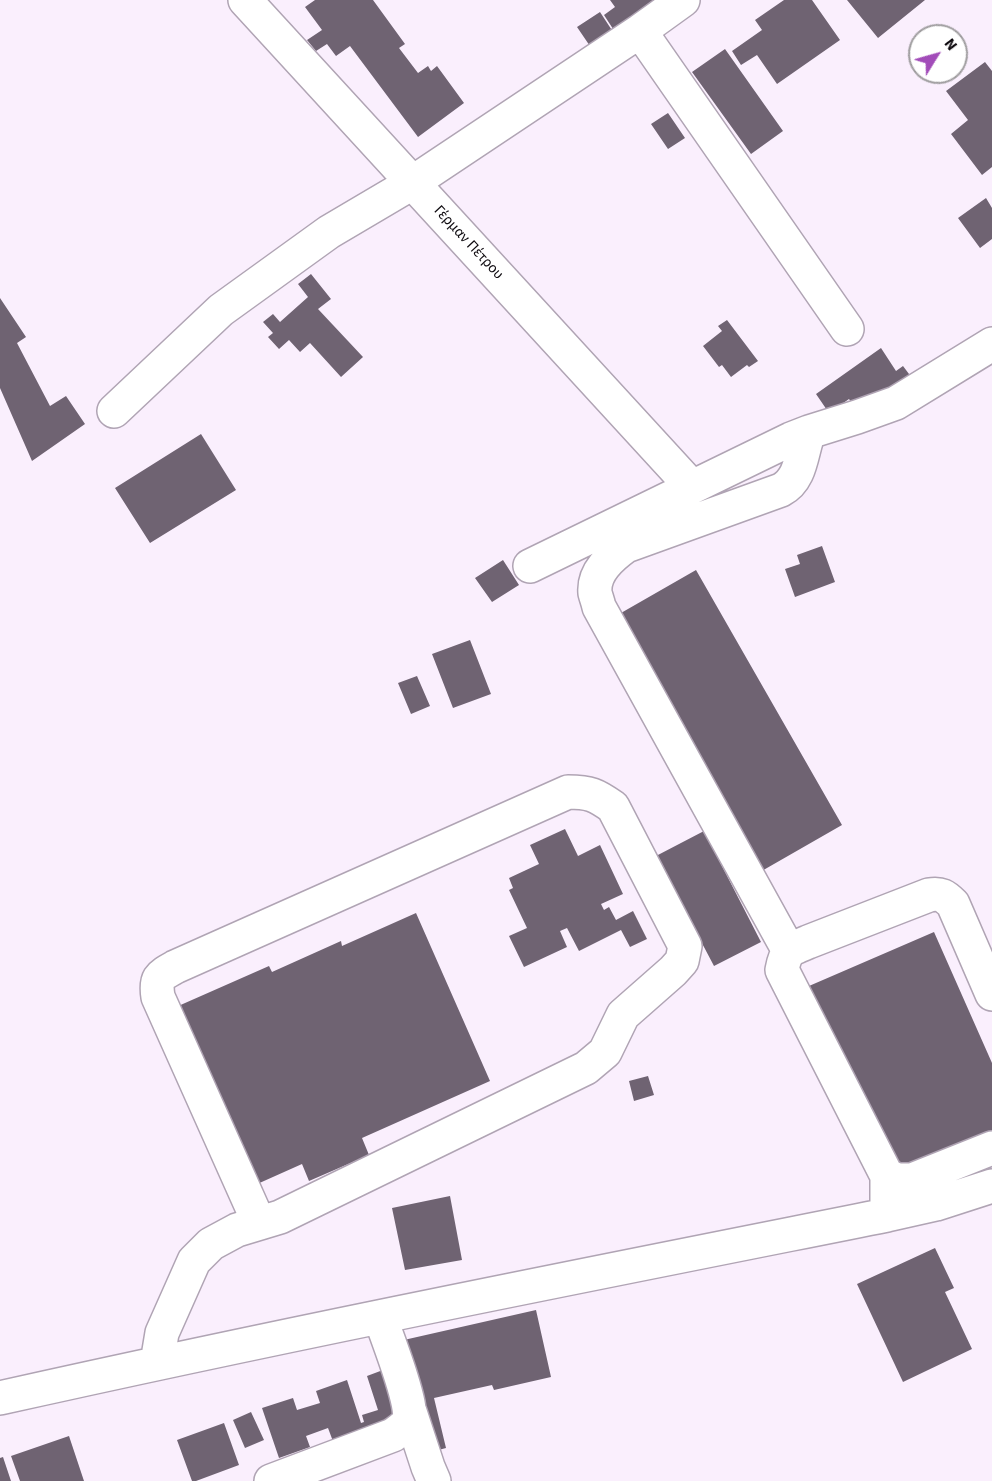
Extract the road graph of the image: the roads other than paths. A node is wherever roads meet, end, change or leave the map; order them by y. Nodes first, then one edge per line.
1 (245, 0) edge
2 (683, 0) edge
3 (640, 31) junction
4 (412, 183) junction
5 (847, 329) dead end
6 (992, 344) edge
7 (114, 411) dead end
8 (809, 432) junction
9 (691, 486) junction
10 (530, 566) dead end
11 (789, 951) junction
12 (992, 994) edge
13 (992, 1148) edge
14 (887, 1176) junction
15 (992, 1186) edge
16 (887, 1215) junction
17 (259, 1223) junction
18 (380, 1317) junction
19 (158, 1363) junction
20 (0, 1398) edge
21 (410, 1412) junction
22 (271, 1481) edge
23 (434, 1481) edge

1 - 4 street, Γέρμαν Πέτρου
2 - 3 street
3 - 4 street
3 - 5 street
4 - 7 street
4 - 9 street, Γέρμαν Πέτρου
6 - 8 street
8 - 9 street
8 - 11 street
9 - 10 street
11 - 12 street
11 - 14 street
13 - 14 street
14 - 16 street
15 - 16 street
16 - 18 street
17 - 17 street
17 - 19 street
18 - 19 street
18 - 21 street
19 - 20 street
21 - 22 street
21 - 23 street

